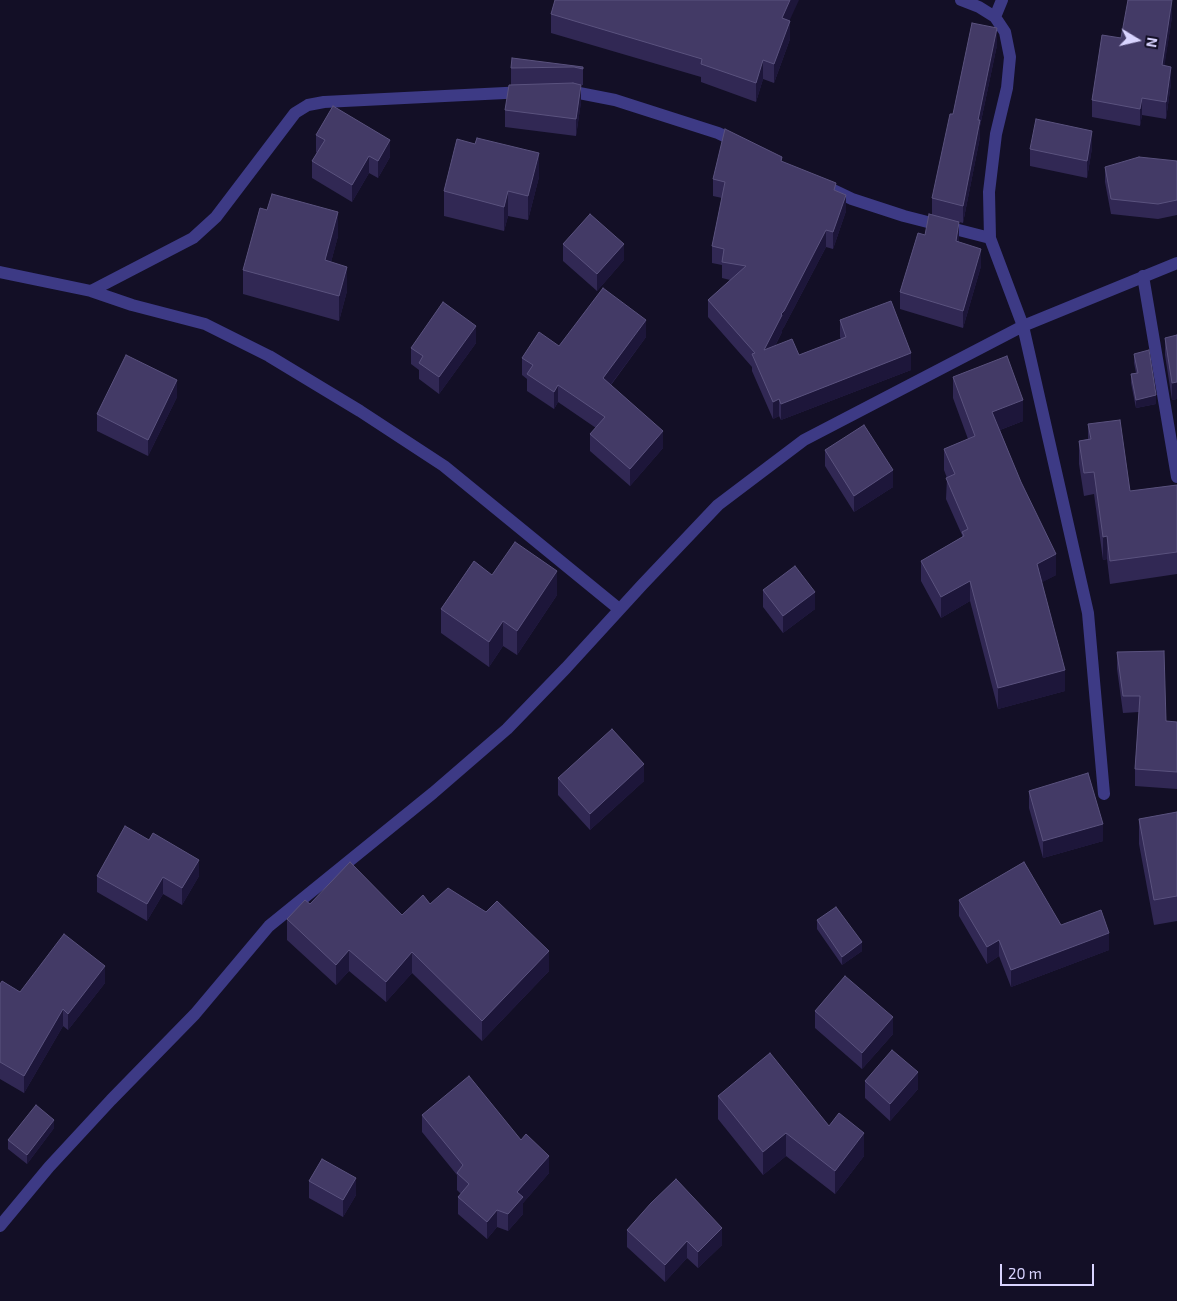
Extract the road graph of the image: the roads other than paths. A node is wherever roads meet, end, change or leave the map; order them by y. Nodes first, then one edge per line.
1 (961, 0) edge
2 (1002, 0) edge
3 (995, 17) junction
4 (536, 92) edge
5 (555, 92) edge
6 (754, 151) edge
7 (816, 182) edge
8 (990, 238) junction
9 (1177, 263) edge
10 (0, 272) edge
11 (1143, 276) junction
12 (91, 291) junction
13 (1023, 326) junction
14 (1177, 477) edge
15 (619, 610) junction
16 (1104, 794) dead end
17 (0, 1226) edge

1 - 3 street
2 - 3 street
3 - 8 street
4 - 12 street
5 - 6 street
7 - 8 street
8 - 13 street
9 - 11 street
10 - 12 street
11 - 13 street
11 - 14 street
12 - 15 street
13 - 15 street
13 - 16 street
15 - 17 street

